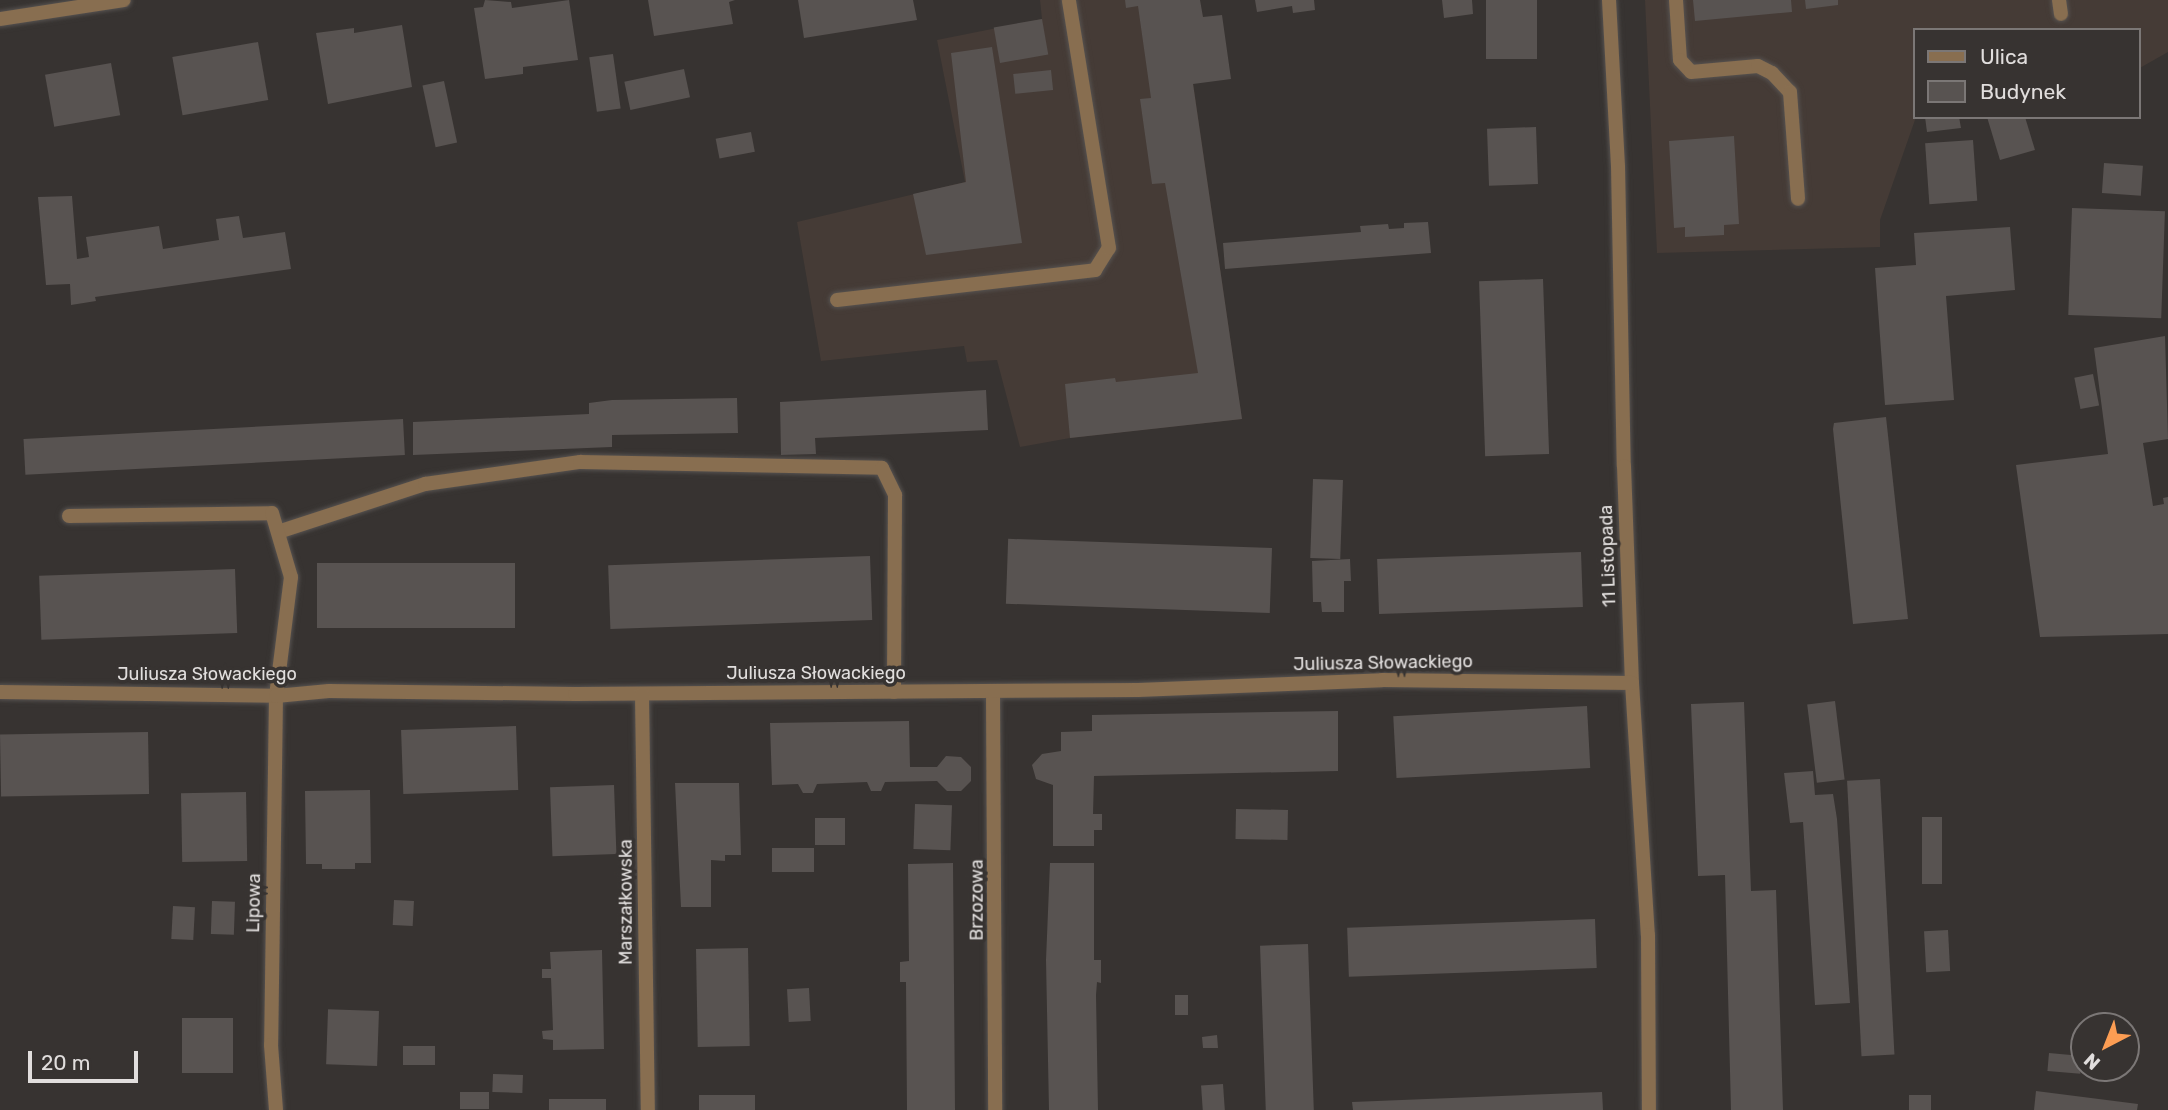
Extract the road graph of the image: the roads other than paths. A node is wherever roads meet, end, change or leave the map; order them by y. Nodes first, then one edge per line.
1 (124, 0) edge
2 (1069, 0) edge
3 (1609, 0) edge
4 (1676, 0) edge
5 (83, 3) edge
6 (0, 19) edge
7 (1798, 199) dead end
8 (836, 300) dead end
9 (69, 516) dead end
10 (278, 532) junction
11 (1632, 682) junction
12 (993, 691) junction
13 (0, 692) edge
14 (894, 692) junction
15 (642, 694) junction
16 (276, 696) junction
17 (276, 1110) edge
18 (648, 1110) edge
19 (995, 1110) edge
20 (1649, 1110) edge

1 - 5 street
2 - 8 street
3 - 11 street, 11 Listopada
4 - 7 street
5 - 6 street
9 - 10 street
10 - 14 street
10 - 16 street, Lipowa
11 - 12 street, Juliusza Słowackiego
11 - 20 street, 11 Listopada
12 - 14 street, Juliusza Słowackiego
12 - 19 street, Brzozowa
13 - 16 street, Juliusza Słowackiego
14 - 15 street, Juliusza Słowackiego
15 - 16 street, Juliusza Słowackiego
15 - 18 street, Marszałkowska
16 - 17 street, Lipowa

